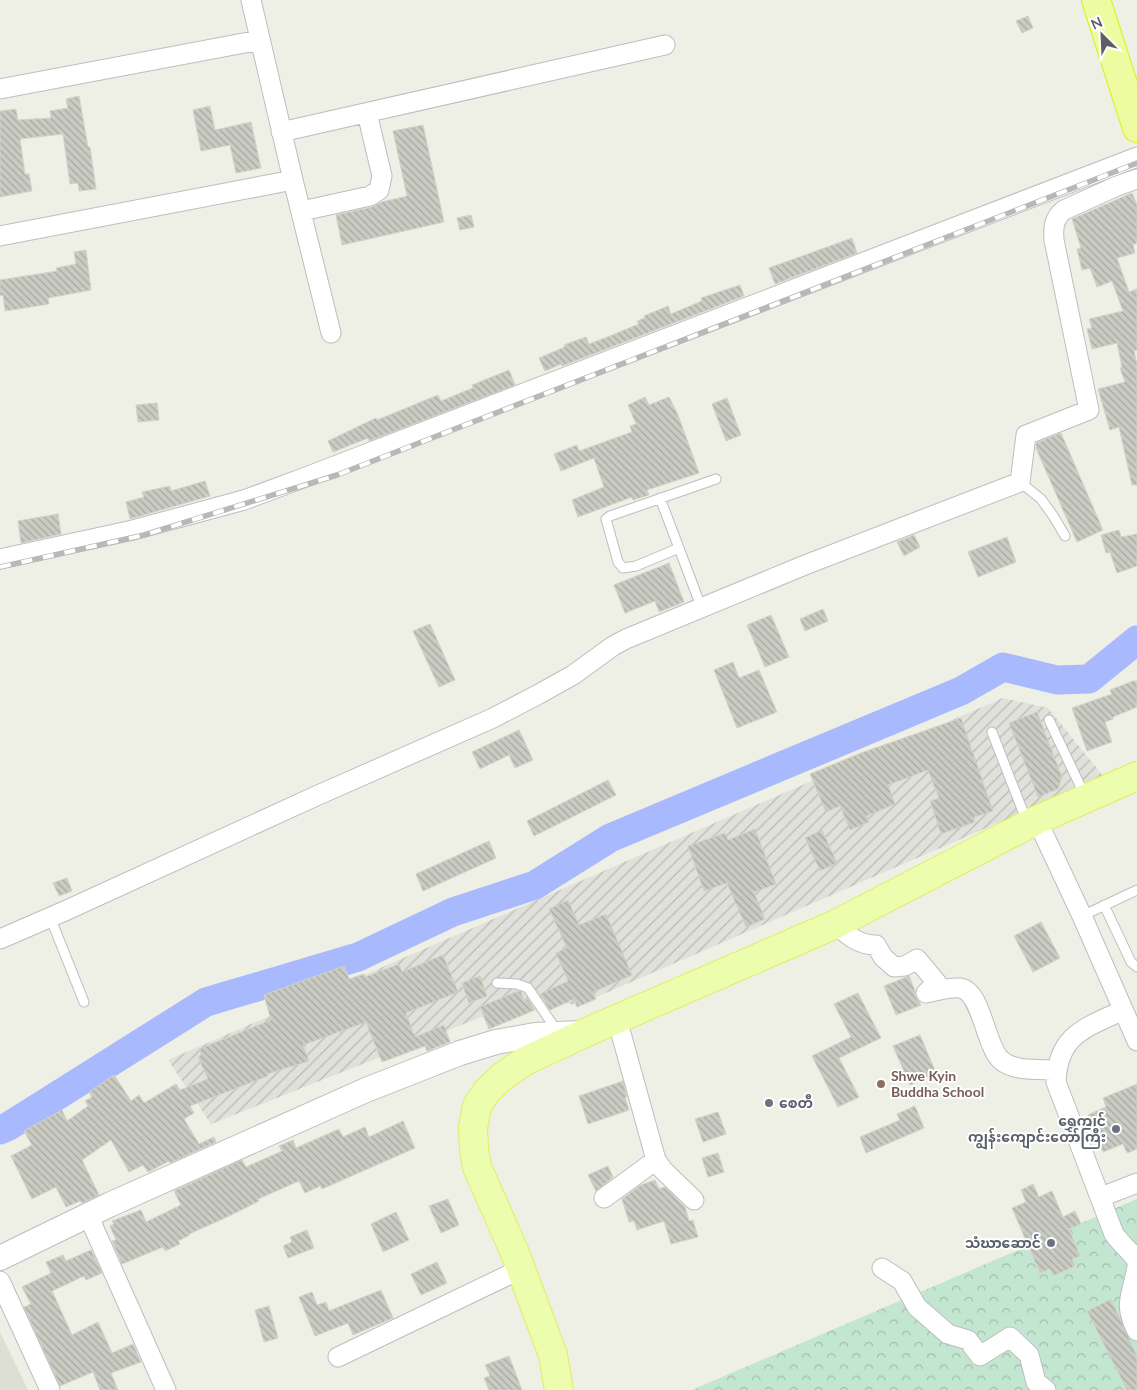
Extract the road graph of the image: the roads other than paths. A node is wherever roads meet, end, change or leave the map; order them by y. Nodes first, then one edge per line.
1 (251, 0) edge
2 (1096, 0) edge
3 (1113, 0) edge
4 (260, 40) junction
5 (664, 46) dead end
6 (1137, 72) edge
7 (0, 89) edge
8 (367, 113) junction
9 (1137, 128) edge
10 (282, 132) junction
11 (1137, 157) edge
12 (1137, 179) edge
13 (292, 180) junction
14 (302, 211) junction
15 (0, 236) edge
16 (331, 333) dead end
17 (716, 479) dead end
18 (1020, 482) junction
19 (660, 498) junction
20 (1065, 536) dead end
21 (678, 548) junction
22 (0, 560) edge
23 (702, 609) junction
24 (1049, 720) dead end
25 (992, 732) dead end
26 (1137, 776) edge
27 (1086, 798) junction
28 (1032, 822) junction
29 (1137, 890) edge
30 (1104, 905) junction
31 (1082, 916) junction
32 (50, 917) junction
33 (836, 924) junction
34 (0, 939) edge
35 (1137, 967) edge
36 (497, 983) dead end
37 (84, 1002) dead end
38 (1123, 1010) junction
39 (617, 1019) junction
40 (587, 1032) junction
41 (558, 1034) junction
42 (1137, 1041) edge
43 (1057, 1070) junction
44 (656, 1160) junction
45 (1137, 1182) edge
46 (1101, 1197) junction
47 (604, 1198) dead end
48 (694, 1200) dead end
49 (88, 1215) junction
50 (0, 1258) edge
51 (1137, 1262) edge
52 (1137, 1266) edge
53 (882, 1268) dead end
54 (521, 1269) junction
55 (0, 1281) edge
56 (1137, 1331) edge
57 (338, 1356) dead end
58 (50, 1390) edge
59 (166, 1390) edge
60 (559, 1390) edge
61 (1046, 1390) edge

1 - 4 street
2 - 9 highway
3 - 6 highway
4 - 7 street
4 - 10 street
5 - 8 street
8 - 10 street
8 - 14 street
10 - 13 street
11 - 22 street
12 - 18 street
13 - 14 street
13 - 15 street
14 - 16 street
17 - 19 lane
18 - 20 lane
18 - 23 street
19 - 21 lane
19 - 21 lane
21 - 23 lane
23 - 32 street
24 - 27 lane
25 - 28 lane
26 - 27 main road
27 - 28 main road
28 - 31 street
28 - 33 main road
29 - 30 lane
30 - 31 lane
30 - 35 lane
31 - 38 street
32 - 34 street
32 - 37 lane
33 - 39 main road
33 - 43 street
36 - 41 lane
38 - 42 street
38 - 43 street
39 - 40 main road
39 - 44 street
40 - 41 street
40 - 54 main road
41 - 49 street
43 - 46 street
44 - 47 street
44 - 48 street
45 - 46 street
46 - 51 street
49 - 50 street
49 - 59 street
52 - 56 street
53 - 61 street
54 - 57 street
54 - 60 main road
55 - 58 street

